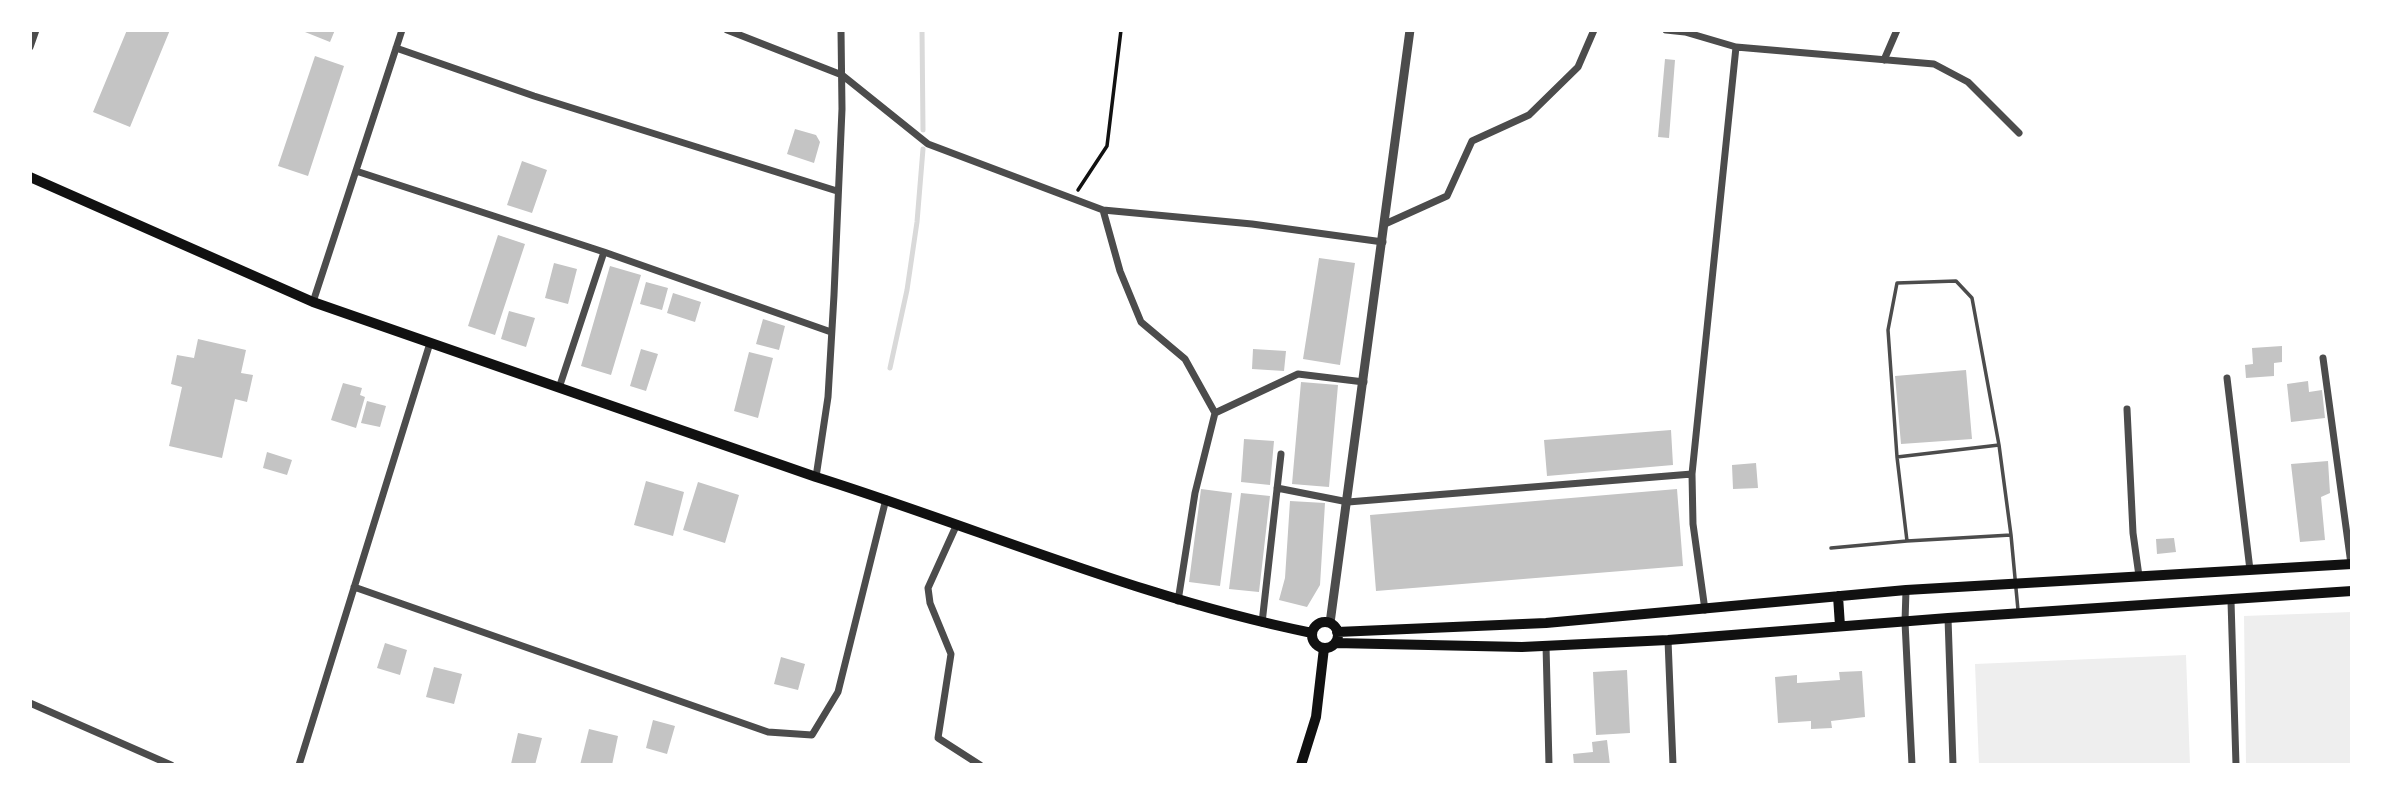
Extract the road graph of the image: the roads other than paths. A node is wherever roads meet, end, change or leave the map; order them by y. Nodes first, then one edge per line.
1 (402, 30) edge
2 (727, 30) edge
3 (841, 30) edge
4 (1410, 30) edge
5 (1594, 30) edge
6 (1666, 30) edge
7 (1897, 30) edge
8 (33, 31) edge
9 (1686, 31) edge
10 (30, 47) edge
11 (1736, 47) junction
12 (396, 48) junction
13 (1884, 60) junction
14 (842, 75) junction
15 (2019, 133) dead end
16 (356, 171) junction
17 (30, 177) edge
18 (838, 191) junction
19 (1103, 210) junction
20 (1385, 224) junction
21 (1383, 242) junction
22 (604, 251) junction
23 (313, 302) junction
24 (831, 332) junction
25 (430, 343) junction
26 (2323, 358) dead end
27 (2227, 378) dead end
28 (1364, 382) junction
29 (559, 388) junction
30 (2127, 409) dead end
31 (1215, 413) junction
32 (1999, 445) junction
33 (1281, 454) dead end
34 (1897, 457) junction
35 (1692, 474) junction
36 (816, 477) junction
37 (1277, 488) junction
38 (886, 499) junction
39 (1348, 502) junction
40 (957, 524) junction
41 (2011, 535) junction
42 (1907, 541) junction
43 (1830, 548) dead end
44 (2352, 564) edge
45 (2250, 570) junction
46 (2139, 576) junction
47 (2016, 584) junction
48 (354, 587) junction
49 (1906, 590) junction
50 (2352, 591) edge
51 (1838, 596) junction
52 (1178, 601) junction
53 (2231, 601) junction
54 (1705, 610) junction
55 (2018, 614) junction
56 (1948, 618) junction
57 (1905, 621) junction
58 (1262, 623) junction
59 (1840, 626) junction
60 (1312, 632) junction
61 (1331, 636) junction
62 (1668, 640) junction
63 (1546, 645) junction
64 (30, 703) edge
65 (171, 765) edge
66 (299, 765) edge
67 (980, 765) edge
68 (1301, 765) edge
69 (1549, 765) edge
70 (1673, 765) edge
71 (1912, 765) edge
72 (1953, 765) edge
73 (2236, 765) edge

1 - 12 street
2 - 14 street
3 - 14 street
4 - 20 street
5 - 20 street
6 - 9 street
7 - 13 street
8 - 10 street
9 - 11 street
11 - 13 street
11 - 35 street
12 - 16 street
12 - 18 street
13 - 15 street
14 - 18 street
14 - 19 street
16 - 22 street
16 - 23 street
17 - 23 main road
18 - 24 street
19 - 21 street
19 - 31 street
20 - 21 street
21 - 28 street
22 - 24 street
22 - 29 street
23 - 25 main road
24 - 36 street
25 - 29 main road
25 - 48 street
26 - 44 street
27 - 45 street
28 - 31 street
28 - 39 street
29 - 36 main road
30 - 46 street
31 - 52 street
32 - 34 lane
32 - 34 lane
32 - 41 lane
33 - 37 street
34 - 42 lane
35 - 39 street
35 - 54 street
36 - 38 main road
37 - 39 street
37 - 58 street
38 - 40 main road
38 - 48 street
39 - 61 street
40 - 52 main road
40 - 67 street
41 - 42 lane
41 - 47 lane
42 - 43 lane
44 - 45 main road
45 - 46 main road
46 - 47 main road
47 - 49 main road
47 - 55 lane
48 - 66 street
49 - 51 main road
49 - 57 street
50 - 53 main road
51 - 54 main road
51 - 59 main road
52 - 58 main road
53 - 55 main road
53 - 73 street
54 - 61 main road
55 - 56 main road
56 - 57 main road
56 - 72 street
57 - 59 main road
57 - 71 street
58 - 60 main road
59 - 62 main road
60 - 61 main road
60 - 61 main road
61 - 63 main road
61 - 68 main road
62 - 63 main road
62 - 70 street
63 - 69 street
64 - 65 street

